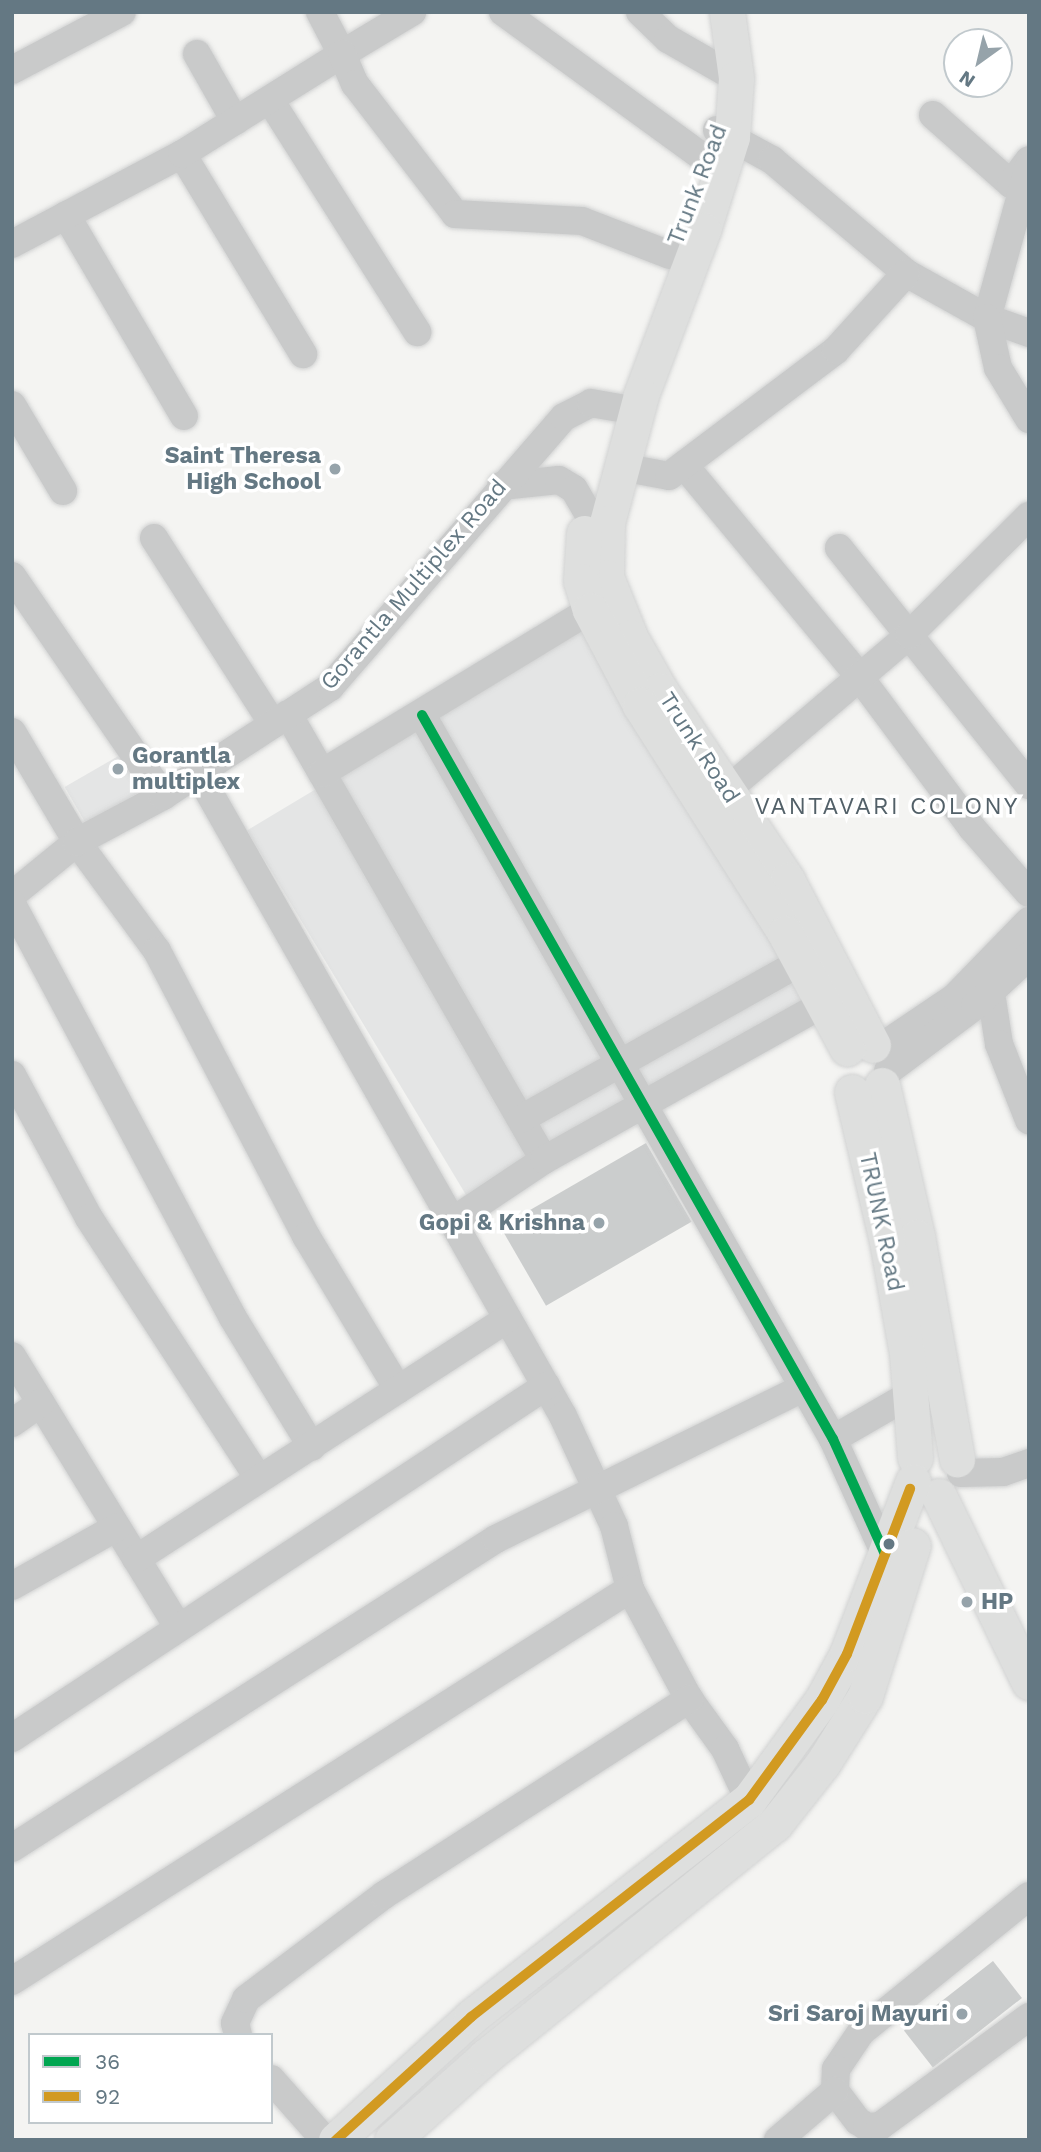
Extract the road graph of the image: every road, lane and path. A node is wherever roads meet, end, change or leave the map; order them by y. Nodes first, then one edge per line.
1 (122, 12) edge
2 (320, 12) edge
3 (412, 12) edge
4 (503, 12) edge
5 (640, 12) edge
6 (727, 12) edge
7 (197, 54) dead end
8 (342, 54) junction
9 (12, 69) edge
10 (270, 100) junction
11 (933, 115) dead end
12 (235, 121) junction
13 (725, 122) junction
14 (182, 154) junction
15 (1029, 160) edge
16 (1029, 166) edge
17 (66, 215) junction
18 (12, 244) edge
19 (670, 255) junction
20 (906, 274) junction
21 (987, 318) junction
22 (417, 332) dead end
23 (1029, 333) edge
24 (303, 354) dead end
25 (12, 405) edge
26 (625, 408) junction
27 (184, 416) dead end
28 (1029, 419) edge
29 (684, 465) junction
30 (621, 467) junction
31 (501, 486) junction
32 (63, 491) dead end
33 (588, 513) junction
34 (1029, 516) edge
35 (154, 538) dead end
36 (839, 548) dead end
37 (12, 576) edge
38 (590, 610) junction
39 (909, 635) junction
40 (860, 678) junction
41 (422, 715) junction
42 (281, 719) junction
43 (12, 732) edge
44 (198, 773) junction
45 (322, 773) junction
46 (1029, 785) edge
47 (726, 791) junction
48 (163, 796) junction
49 (78, 842) junction
50 (1029, 892) edge
51 (13, 896) edge
52 (1029, 921) edge
53 (1029, 957) edge
54 (792, 967) dead end
55 (985, 984) junction
56 (834, 998) junction
57 (618, 1064) junction
58 (870, 1065) junction
59 (1020, 1066) edge
60 (12, 1075) edge
61 (642, 1108) junction
62 (521, 1119) junction
63 (1029, 1120) edge
64 (544, 1160) junction
65 (451, 1222) junction
66 (507, 1319) junction
67 (12, 1356) edge
68 (546, 1386) junction
69 (803, 1388) junction
70 (398, 1389) junction
71 (911, 1394) junction
72 (41, 1403) junction
73 (12, 1423) edge
74 (832, 1439) junction
75 (312, 1447) junction
76 (1029, 1463) edge
77 (939, 1478) junction
78 (259, 1479) junction
79 (597, 1489) junction
80 (117, 1527) junction
81 (885, 1554) junction
82 (136, 1559) junction
83 (12, 1586) edge
84 (630, 1589) junction
85 (178, 1627) junction
86 (1029, 1634) edge
87 (1029, 1682) edge
88 (689, 1699) junction
89 (12, 1738) edge
90 (749, 1800) junction
91 (12, 1847) edge
92 (1029, 1896) edge
93 (12, 1981) edge
94 (1029, 2017) edge
95 (238, 2033) edge
96 (273, 2081) edge
97 (835, 2091) junction
98 (325, 2140) edge
99 (336, 2140) edge
100 (392, 2140) edge
101 (778, 2140) edge

1 - 9 street
2 - 8 street
3 - 8 street
4 - 13 street
5 - 13 street
6 - 13 main road
7 - 12 street
8 - 10 street
8 - 19 street
10 - 12 street
10 - 22 street
11 - 15 street
12 - 14 street
13 - 19 main road, Trunk Road
13 - 20 street
13 - 26 main road, Trunk Road
14 - 17 street
14 - 24 street
16 - 21 street
17 - 18 street
17 - 27 street
19 - 26 main road, Trunk Road
20 - 21 street
20 - 29 street
21 - 23 street
21 - 28 street
25 - 32 street
26 - 30 main road, Trunk Road
26 - 31 street, Gorantla Multiplex Road
26 - 33 main road, Trunk Road
29 - 30 street
29 - 40 street
30 - 47 main road, Trunk Road
31 - 33 street
31 - 42 street, Gorantla Multiplex Road
33 - 38 main road, Trunk Road
34 - 39 street
35 - 42 street
36 - 39 street
37 - 48 street
38 - 41 street
38 - 56 main road, Trunk Road
39 - 40 street
39 - 46 street
40 - 47 street
40 - 50 street
41 - 45 street
41 - 57 street
42 - 44 street, Gorantla Multiplex Road
42 - 45 street
43 - 49 street
44 - 48 street, Gorantla Multiplex Road
44 - 65 street
45 - 62 street
47 - 56 main road, Trunk Road
48 - 49 street, Gorantla Multiplex Road
49 - 51 street, Gorantla Multiplex Road
49 - 70 street
51 - 75 street
52 - 55 street
53 - 55 street
54 - 57 street
55 - 58 street
55 - 59 street
56 - 58 main road, Trunk Road
56 - 61 street
57 - 61 street
57 - 62 street
58 - 71 main road, TRUNK Road
58 - 77 main road
59 - 63 street
60 - 78 street
61 - 64 street
61 - 69 street
62 - 64 street
64 - 65 street
65 - 66 street
66 - 68 street
66 - 70 street
67 - 72 street
68 - 79 street
68 - 85 street
69 - 74 street
69 - 79 street
70 - 75 street
71 - 74 street
71 - 77 main road, TRUNK Road
72 - 73 street
72 - 80 street
74 - 81 street
75 - 78 street
76 - 77 street
77 - 81 main road
77 - 86 main road
77 - 87 main road
77 - 100 main road
78 - 82 street
79 - 84 street
79 - 91 street
80 - 82 street
80 - 83 street
81 - 90 main road
82 - 85 street
84 - 88 street
84 - 93 street
85 - 89 street
88 - 90 street
88 - 95 street
90 - 99 main road
92 - 97 street
94 - 97 street
96 - 98 street
97 - 101 street

